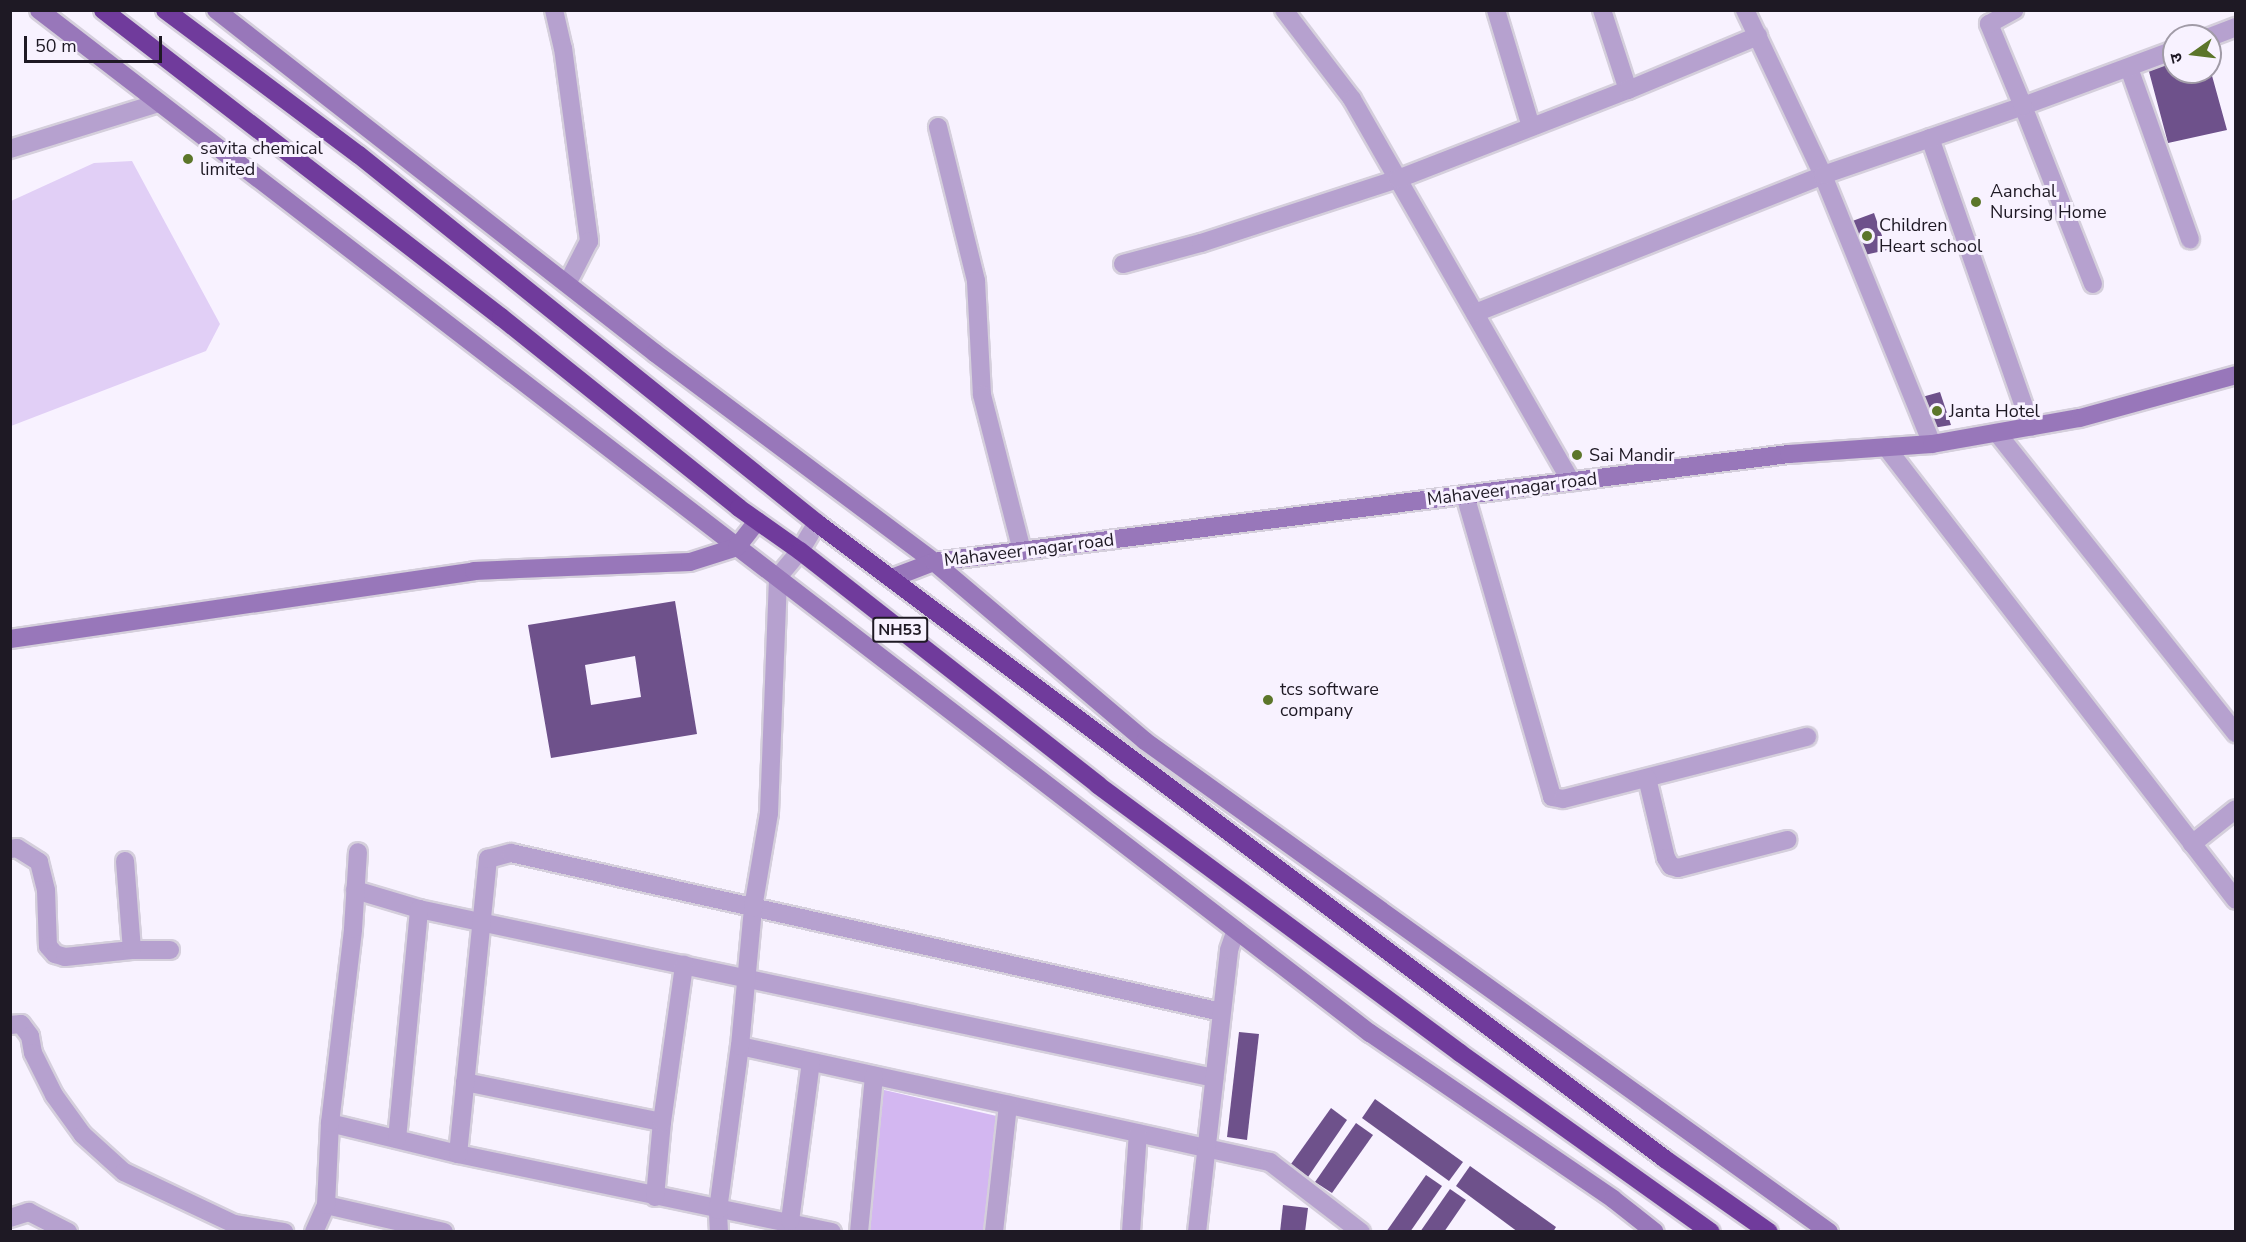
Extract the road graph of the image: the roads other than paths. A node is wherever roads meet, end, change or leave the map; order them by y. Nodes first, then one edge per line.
1 (39, 10) edge
2 (103, 10) edge
3 (165, 10) edge
4 (216, 10) edge
5 (554, 10) edge
6 (1284, 10) edge
7 (1496, 10) edge
8 (1602, 10) edge
9 (1746, 10) edge
10 (2014, 10) edge
11 (1758, 36) junction
12 (2162, 55) edge
13 (2129, 68) junction
14 (1628, 90) junction
15 (159, 103) junction
16 (2023, 106) junction
17 (938, 127) dead end
18 (1531, 127) junction
19 (1930, 138) junction
20 (10, 149) edge
21 (1823, 175) junction
22 (1398, 178) junction
23 (2190, 239) dead end
24 (1123, 264) dead end
25 (567, 284) junction
26 (2093, 284) dead end
27 (1475, 313) junction
28 (2235, 375) edge
29 (2031, 427) junction
30 (1997, 433) junction
31 (1932, 444) junction
32 (1886, 447) junction
33 (1571, 482) junction
34 (1465, 495) junction
35 (758, 521) junction
36 (818, 523) junction
37 (737, 547) junction
38 (800, 550) junction
39 (1022, 551) junction
40 (934, 562) junction
41 (778, 577) junction
42 (892, 578) junction
43 (10, 639) edge
44 (2235, 734) edge
45 (1807, 737) dead end
46 (1647, 778) junction
47 (2235, 809) edge
48 (1787, 840) dead end
49 (2192, 844) junction
50 (10, 849) edge
51 (358, 852) dead end
52 (125, 861) dead end
53 (355, 890) junction
54 (2235, 900) edge
55 (753, 908) junction
56 (419, 909) junction
57 (483, 922) junction
58 (1236, 930) junction
59 (132, 950) junction
60 (170, 950) dead end
61 (684, 965) junction
62 (745, 979) junction
63 (1221, 1012) junction
64 (10, 1025) edge
65 (740, 1046) junction
66 (811, 1062) junction
67 (874, 1076) junction
68 (1214, 1078) junction
69 (465, 1082) junction
70 (1008, 1105) junction
71 (662, 1122) junction
72 (330, 1123) junction
73 (1138, 1133) junction
74 (397, 1139) junction
75 (1206, 1148) junction
76 (458, 1154) junction
77 (655, 1197) junction
78 (326, 1205) junction
79 (718, 1210) junction
80 (10, 1218) edge
81 (790, 1221) junction
82 (40, 1225) edge
83 (68, 1232) edge
84 (284, 1232) edge
85 (314, 1232) edge
86 (444, 1232) edge
87 (719, 1232) edge
88 (832, 1232) edge
89 (859, 1232) edge
90 (994, 1232) edge
91 (1131, 1232) edge
92 (1197, 1232) edge
93 (1361, 1232) edge
94 (1655, 1232) edge
95 (1711, 1232) edge
96 (1769, 1232) edge
97 (1829, 1232) edge

1 - 15 main road
2 - 35 highway, NH53
3 - 36 highway, NH53
4 - 25 main road
5 - 25 street
6 - 22 street
7 - 18 street
8 - 14 street
9 - 11 street
10 - 16 street
11 - 14 street
11 - 21 street
12 - 13 street
13 - 16 street
13 - 23 street
14 - 18 street
15 - 20 street
15 - 37 main road
16 - 19 street
16 - 26 street
17 - 39 street
18 - 22 street
19 - 21 street
19 - 29 street
21 - 27 street
21 - 31 street
22 - 24 street
22 - 27 street
25 - 40 main road
27 - 33 street
28 - 29 main road, Mahaveer nagar road
29 - 30 main road, Mahaveer nagar road
30 - 31 main road, Mahaveer nagar road
30 - 44 street
31 - 32 main road, Mahaveer nagar road
32 - 33 main road, Mahaveer nagar road
32 - 49 street
33 - 34 main road, Mahaveer nagar road
34 - 39 main road, Mahaveer nagar road
34 - 46 street
35 - 37 main road
35 - 38 highway, NH53
36 - 38 street
36 - 42 highway, NH53
37 - 41 main road
37 - 43 main road
38 - 41 street
38 - 95 highway, NH53
39 - 40 main road, Mahaveer nagar road
40 - 42 main road, Mahaveer nagar road
40 - 97 main road
41 - 55 street
41 - 58 main road
42 - 96 highway, NH53
45 - 46 street
46 - 48 street
47 - 49 street
49 - 54 street
50 - 59 street
51 - 53 street
52 - 59 street
53 - 56 street
53 - 72 street
55 - 57 street
55 - 62 street
55 - 63 street
56 - 57 street
56 - 74 street
57 - 61 street
57 - 69 street
58 - 63 street
58 - 94 main road
59 - 60 street
61 - 62 street
61 - 71 street
62 - 65 street
62 - 68 street
63 - 68 street
64 - 84 street
65 - 66 street
65 - 79 street
66 - 67 street
66 - 81 street
67 - 70 street
67 - 89 street
68 - 75 street
69 - 71 street
69 - 76 street
70 - 73 street
70 - 90 street
71 - 77 street
72 - 74 street
72 - 78 street
73 - 75 street
73 - 91 street
74 - 76 street
75 - 92 street
75 - 93 street
76 - 77 street
77 - 79 street
78 - 85 street
78 - 86 street
79 - 81 street
79 - 87 street
80 - 82 street
81 - 88 street
82 - 83 street

